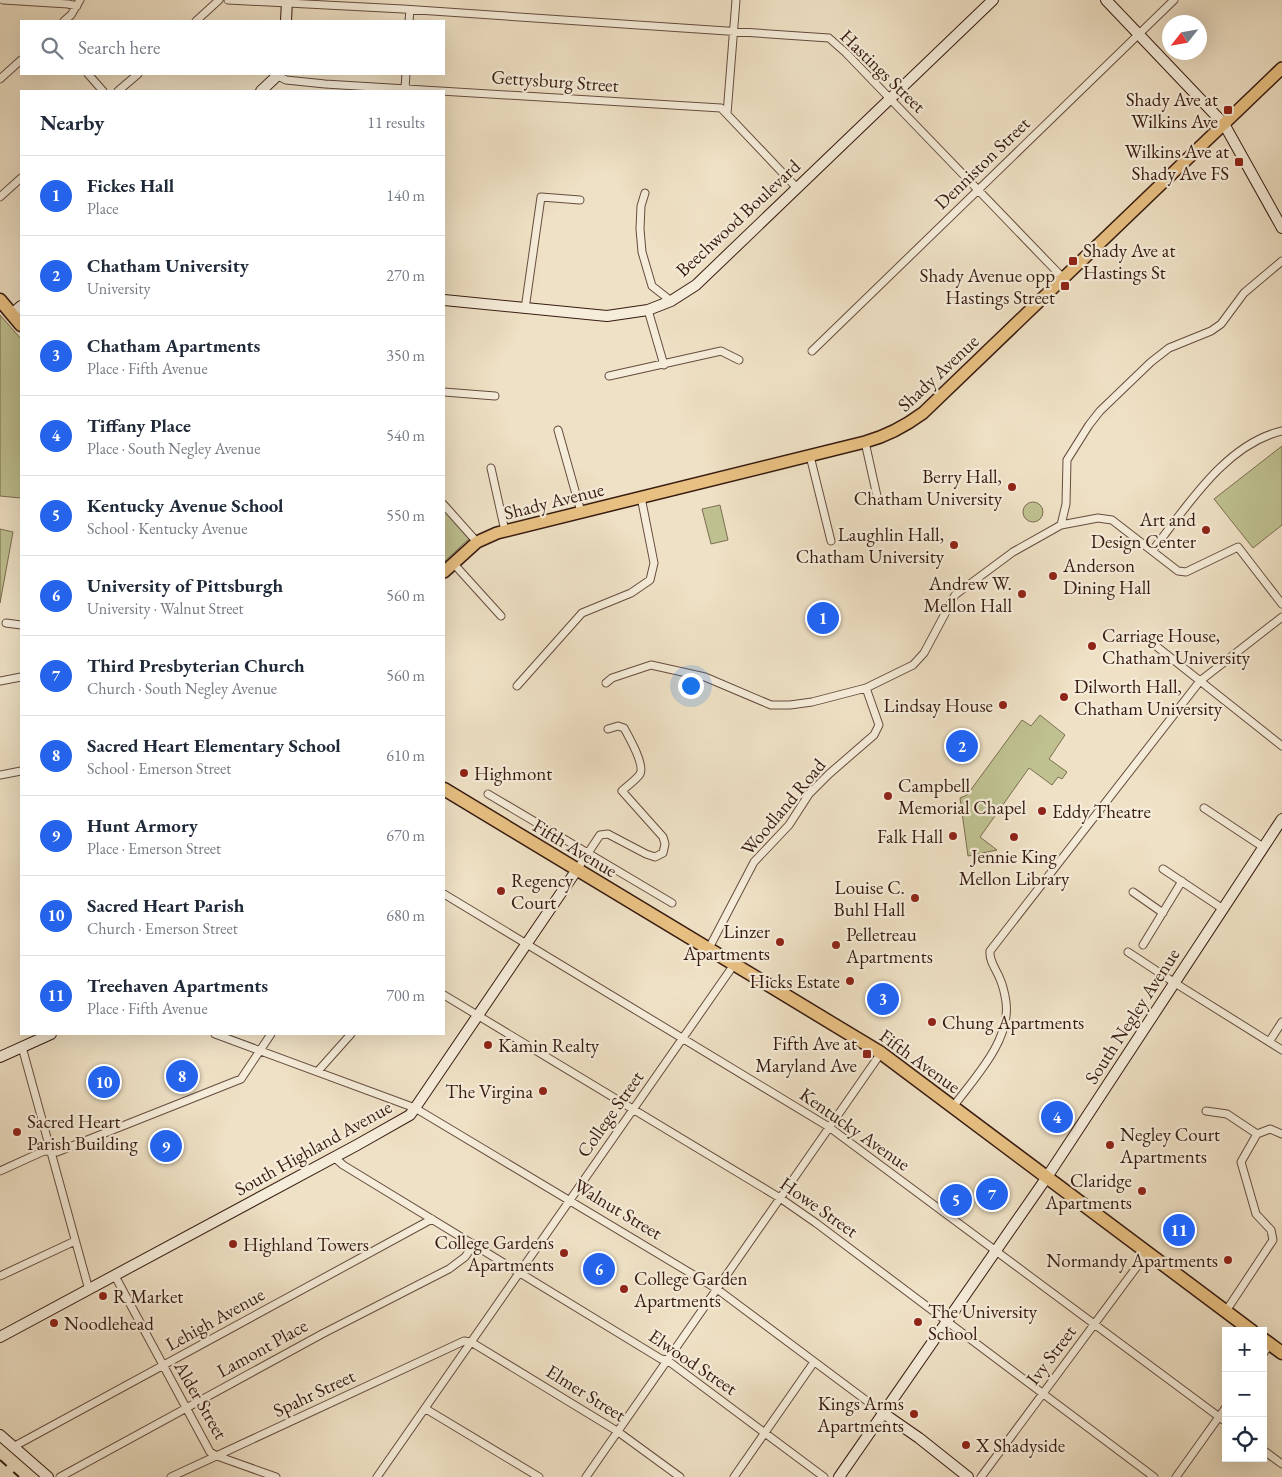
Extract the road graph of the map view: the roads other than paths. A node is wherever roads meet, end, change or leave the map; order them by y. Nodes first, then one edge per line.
1 (3, 0) edge
2 (218, 0) edge
3 (228, 0) edge
4 (736, 0) edge
5 (993, 0) edge
6 (1106, 0) edge
7 (1174, 0) edge
8 (287, 2) edge
9 (79, 3) edge
10 (410, 10) junction
11 (65, 20) edge
12 (197, 20) edge
13 (286, 20) edge
14 (409, 20) edge
15 (734, 32) junction
16 (1139, 34) junction
17 (20, 61) edge
18 (1282, 68) edge
19 (89, 75) edge
20 (137, 75) edge
21 (279, 75) edge
22 (406, 75) edge
23 (0, 79) edge
24 (405, 88) junction
25 (101, 90) edge
26 (119, 90) edge
27 (262, 90) edge
28 (437, 90) edge
29 (445, 91) edge
30 (890, 98) junction
31 (727, 114) junction
32 (1224, 124) junction
33 (20, 179) edge
34 (797, 188) junction
35 (978, 189) junction
36 (645, 193) dead end
37 (0, 197) edge
38 (580, 200) dead end
39 (1282, 228) edge
40 (1282, 261) edge
41 (1063, 278) junction
42 (0, 300) edge
43 (445, 300) edge
44 (670, 301) junction
45 (525, 309) junction
46 (17, 310) edge
47 (648, 310) junction
48 (812, 350) dead end
49 (739, 360) dead end
50 (664, 365) junction
51 (609, 376) dead end
52 (445, 392) edge
53 (495, 396) dead end
54 (558, 430) dead end
55 (1282, 431) edge
56 (865, 442) junction
57 (810, 456) junction
58 (491, 468) dead end
59 (878, 496) dead end
60 (641, 497) junction
61 (445, 506) edge
62 (581, 512) junction
63 (1061, 525) junction
64 (505, 531) junction
65 (831, 541) dead end
66 (477, 542) junction
67 (1152, 551) junction
68 (453, 563) junction
69 (445, 571) edge
70 (1282, 604) edge
71 (501, 616) dead end
72 (1282, 617) edge
73 (6, 623) dead end
74 (20, 625) edge
75 (1156, 646) dead end
76 (20, 677) edge
77 (0, 681) edge
78 (1200, 681) junction
79 (606, 683) dead end
80 (517, 686) dead end
81 (866, 688) junction
82 (608, 729) dead end
83 (1282, 746) edge
84 (20, 771) edge
85 (0, 775) edge
86 (445, 790) edge
87 (488, 794) dead end
88 (1204, 808) dead end
89 (1282, 819) edge
90 (1263, 847) junction
91 (588, 853) junction
92 (1163, 869) dead end
93 (576, 871) junction
94 (1182, 881) junction
95 (1133, 892) dead end
96 (445, 895) edge
97 (672, 903) dead end
98 (1223, 909) junction
99 (1163, 913) junction
100 (526, 944) junction
101 (1143, 945) dead end
102 (708, 950) junction
103 (1128, 952) dead end
104 (733, 966) junction
105 (1175, 983) junction
106 (445, 997) edge
107 (479, 1017) junction
108 (1282, 1022) edge
109 (49, 1035) edge
110 (218, 1035) edge
111 (271, 1035) edge
112 (349, 1035) edge
113 (683, 1038) junction
114 (1269, 1042) junction
115 (22, 1047) junction
116 (1282, 1050) edge
117 (260, 1051) junction
118 (881, 1053) junction
119 (0, 1057) edge
120 (318, 1071) junction
121 (953, 1107) junction
122 (415, 1108) junction
123 (633, 1110) junction
124 (1206, 1111) dead end
125 (829, 1127) junction
126 (1257, 1134) junction
127 (1282, 1134) edge
128 (51, 1151) junction
129 (335, 1158) junction
130 (0, 1171) edge
131 (1046, 1177) junction
132 (780, 1198) junction
133 (570, 1200) junction
134 (432, 1219) junction
135 (75, 1241) junction
136 (474, 1244) junction
137 (996, 1251) junction
138 (1147, 1253) junction
139 (520, 1272) junction
140 (0, 1276) edge
141 (115, 1276) junction
142 (716, 1289) junction
143 (89, 1290) junction
144 (1226, 1311) junction
145 (946, 1322) junction
146 (1095, 1325) junction
147 (1247, 1327) edge
148 (0, 1338) edge
149 (471, 1342) junction
150 (1267, 1346) edge
151 (1282, 1353) edge
152 (667, 1360) junction
153 (814, 1362) junction
154 (162, 1366) junction
155 (1042, 1394) junction
156 (187, 1408) junction
157 (426, 1409) junction
158 (883, 1413) junction
159 (1222, 1413) edge
160 (1219, 1417) junction
161 (1222, 1419) edge
162 (617, 1431) junction
163 (765, 1433) junction
164 (0, 1435) edge
165 (13, 1447) junction
166 (1267, 1453) edge
167 (217, 1456) junction
168 (1282, 1464) edge
169 (48, 1477) edge
170 (60, 1477) edge
171 (171, 1477) edge
172 (276, 1477) edge
173 (377, 1477) edge
174 (539, 1477) edge
175 (586, 1477) edge
176 (680, 1477) edge
177 (734, 1477) edge
178 (824, 1477) edge
179 (839, 1477) edge
180 (968, 1477) edge
181 (981, 1477) edge
182 (1154, 1477) edge
183 (1176, 1477) edge

1 - 9 street
2 - 12 street
3 - 8 street, Hastings Street
4 - 15 street
5 - 30 main road, Beechwood Boulevard
6 - 16 main road
7 - 16 street, Denniston Street
8 - 10 street, Hastings Street
8 - 13 main road
9 - 11 street
10 - 14 street
10 - 15 street, Hastings Street
15 - 30 street, Hastings Street
15 - 31 street
16 - 32 main road
16 - 35 street, Denniston Street
17 - 23 street
18 - 32 main road, Shady Avenue
19 - 25 street
20 - 26 street
21 - 24 street, Gettysburg Street
21 - 27 main road
22 - 24 street
24 - 28 street, Gettysburg Street
29 - 31 street, Gettysburg Street
30 - 34 main road, Beechwood Boulevard
30 - 35 street, Hastings Street
31 - 34 street, Gettysburg Street
32 - 39 main road
32 - 41 main road, Shady Avenue
33 - 37 street
34 - 44 main road, Beechwood Boulevard
35 - 41 street, Hastings Street
35 - 48 street, Denniston Street
36 - 44 street
38 - 45 street
40 - 63 street
41 - 56 main road, Shady Avenue
42 - 46 highway
43 - 45 main road, Beechwood Boulevard
44 - 47 main road, Beechwood Boulevard
45 - 47 main road, Beechwood Boulevard
47 - 50 street
49 - 50 street
50 - 51 street
52 - 53 street
54 - 62 street
55 - 67 street
56 - 57 main road, Shady Avenue
56 - 59 street
57 - 60 main road, Shady Avenue
57 - 65 street
58 - 64 street
60 - 62 main road, Shady Avenue
60 - 80 street
61 - 66 street
62 - 64 main road, Shady Avenue
63 - 67 street
63 - 81 street
64 - 66 main road, Shady Avenue
66 - 68 main road, Shady Avenue
67 - 70 street
68 - 69 main road, Shady Avenue
68 - 71 street
72 - 78 street
73 - 74 street
75 - 78 street
76 - 77 street
78 - 83 street
78 - 121 street
79 - 81 street
81 - 102 street, Woodland Road
82 - 91 street
84 - 85 street
86 - 93 highway, Fifth Avenue
87 - 91 street
88 - 90 street
89 - 90 main road, South Negley Avenue
90 - 98 main road, South Negley Avenue
91 - 93 street
91 - 97 street
92 - 94 street
93 - 100 main road, South Highland Avenue
93 - 102 highway, Fifth Avenue
94 - 98 street
94 - 99 street
95 - 99 street
96 - 100 street, Kentucky Avenue
98 - 105 main road, South Negley Avenue
99 - 101 street
100 - 107 main road, South Highland Avenue
100 - 113 street, Kentucky Avenue
102 - 104 highway, Fifth Avenue
103 - 105 street
104 - 113 street, College Street
104 - 118 highway, Fifth Avenue
105 - 114 street
105 - 131 main road, South Negley Avenue
106 - 107 street, Howe Street
107 - 122 main road, South Highland Avenue
107 - 123 street, Howe Street
108 - 114 street
109 - 115 main road
110 - 117 street, Walnut Street
111 - 117 street
112 - 120 street
113 - 123 street, College Street
113 - 125 street, Kentucky Avenue
114 - 116 street
115 - 119 main road
115 - 128 street
117 - 120 street, Walnut Street
117 - 128 street
118 - 121 highway, Fifth Avenue
118 - 125 street
120 - 122 street, Walnut Street
121 - 131 highway, Fifth Avenue
122 - 129 main road, South Highland Avenue
122 - 133 street, Walnut Street
123 - 132 street, Howe Street
123 - 133 street, College Street
124 - 126 street
125 - 132 street
125 - 137 street, Kentucky Avenue
126 - 127 street
126 - 144 street
128 - 130 street
128 - 135 street
129 - 134 street, Elwood Street
129 - 141 main road, South Highland Avenue
131 - 137 main road, South Negley Avenue
131 - 138 highway, Fifth Avenue
132 - 142 street
132 - 145 street, Howe Street
133 - 139 street, College Street
133 - 142 street, Walnut Street
134 - 136 street, Elwood Street
134 - 154 street, Lehigh Avenue
135 - 140 street
135 - 143 street
136 - 139 street, Elwood Street
136 - 156 street, Lamont Place
137 - 145 main road, South Negley Avenue
137 - 146 street, Kentucky Avenue
138 - 144 highway, Fifth Avenue
138 - 146 street, Ivy Street
139 - 149 street, College Street
139 - 152 street, Elwood Street
141 - 143 main road, South Highland Avenue
141 - 154 street, Alder Street
142 - 152 street
142 - 153 street, Walnut Street
143 - 148 main road, South Highland Avenue
144 - 147 highway, Fifth Avenue
145 - 155 street, Howe Street
145 - 158 main road, South Negley Avenue
146 - 155 street, Ivy Street
146 - 160 street, Kentucky Avenue
149 - 157 street, College Street
149 - 162 street, Elmer Street
149 - 167 street, Spahr Street
150 - 151 highway
152 - 162 street
152 - 163 street, Elwood Street
153 - 158 street, Walnut Street
153 - 163 street
154 - 156 street, Alder Street
154 - 165 street, Lehigh Avenue
155 - 181 street, Ivy Street
155 - 182 street, Howe Street
156 - 167 street, Alder Street
156 - 170 street, Lamont Place
157 - 173 street, College Street
157 - 174 street
158 - 179 main road, South Negley Avenue
158 - 180 main road, Walnut Street
159 - 160 street
160 - 161 street, Kentucky Avenue
160 - 183 street
162 - 175 street
162 - 176 street, Elmer Street
163 - 177 street
163 - 178 street, Elwood Street
164 - 165 main road
165 - 169 main road
166 - 168 street
167 - 171 street, Spahr Street
167 - 172 street, Alder Street

